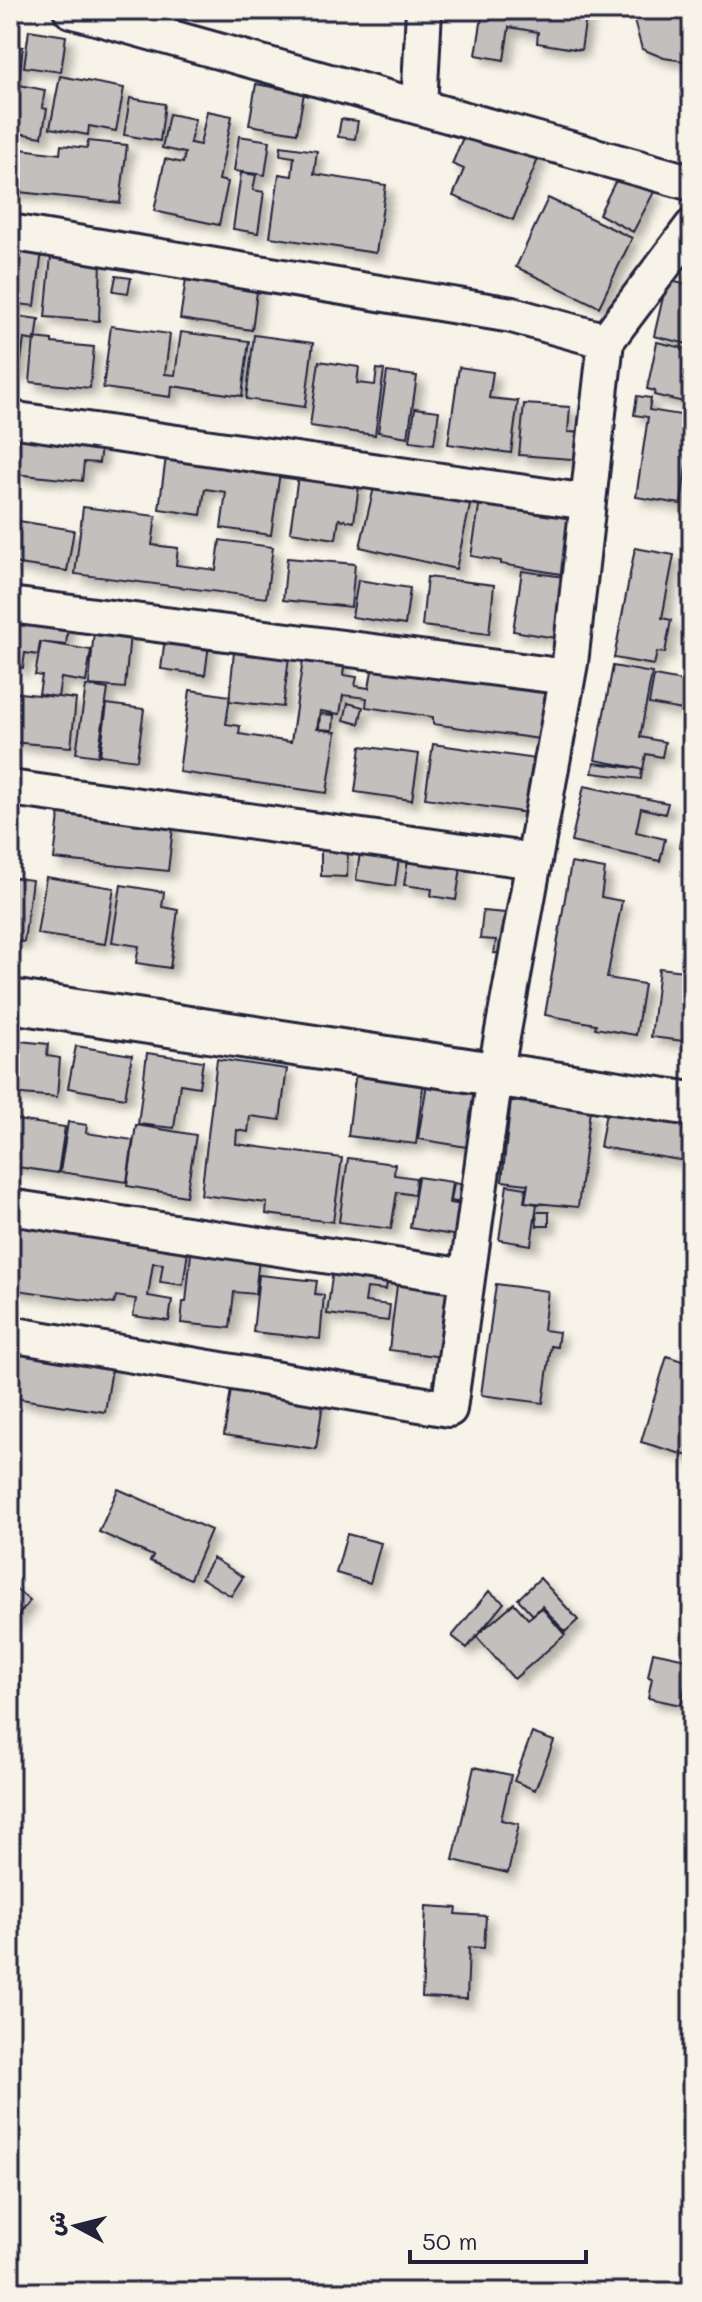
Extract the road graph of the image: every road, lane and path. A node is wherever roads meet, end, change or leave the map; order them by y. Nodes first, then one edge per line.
1 (71, 10) edge
2 (424, 10) edge
3 (187, 25) edge
4 (419, 106) junction
5 (692, 183) edge
6 (692, 227) edge
7 (10, 232) edge
8 (606, 341) junction
9 (10, 419) edge
10 (588, 502) junction
11 (10, 605) edge
12 (567, 677) junction
13 (10, 788) edge
14 (534, 861) junction
15 (10, 1001) edge
16 (495, 1075) junction
17 (692, 1104) edge
18 (10, 1207) edge
19 (467, 1277) junction
20 (10, 1334) edge

1 - 3 street
2 - 4 street
3 - 4 street
4 - 5 street
6 - 8 street
7 - 8 street
8 - 10 street
9 - 10 street
10 - 12 street
11 - 12 street
12 - 14 street
13 - 14 street
14 - 16 street
15 - 16 main road
16 - 17 main road
16 - 19 street
18 - 19 street
19 - 20 street

